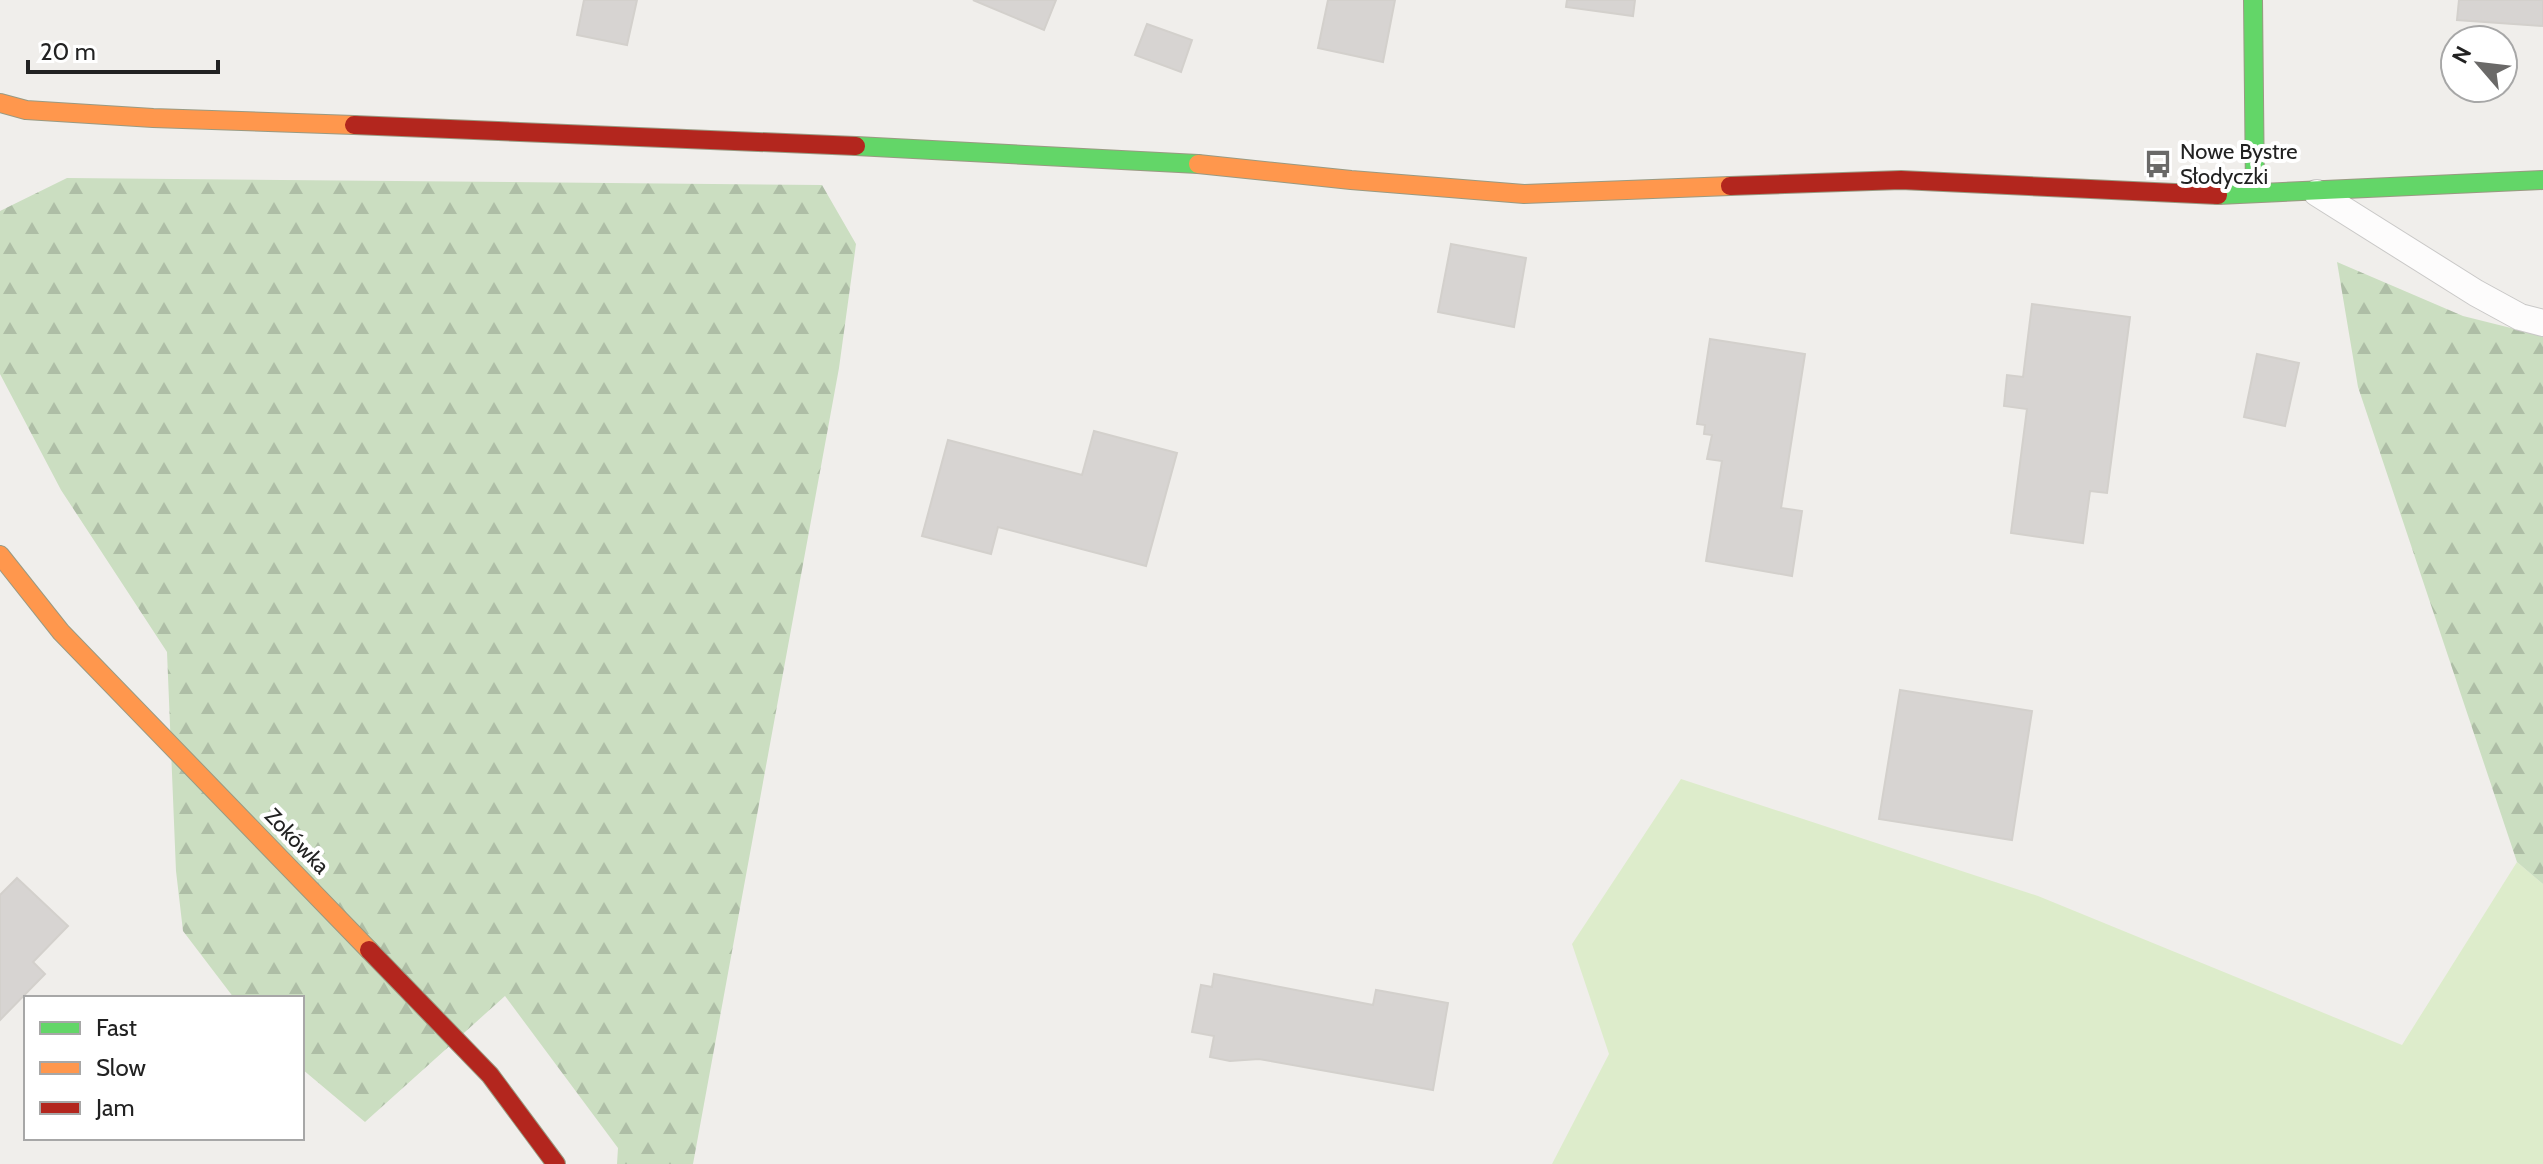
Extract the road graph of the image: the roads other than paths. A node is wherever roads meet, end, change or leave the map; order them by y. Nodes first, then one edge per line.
1 (2253, 0) edge
2 (0, 103) edge
3 (2543, 180) edge
4 (2314, 191) junction
5 (2255, 193) junction
6 (2543, 323) edge
7 (0, 555) edge
8 (556, 1164) edge

1 - 5 street
2 - 5 street
3 - 4 street
4 - 5 street
4 - 6 lane
7 - 8 street, Zokówka

